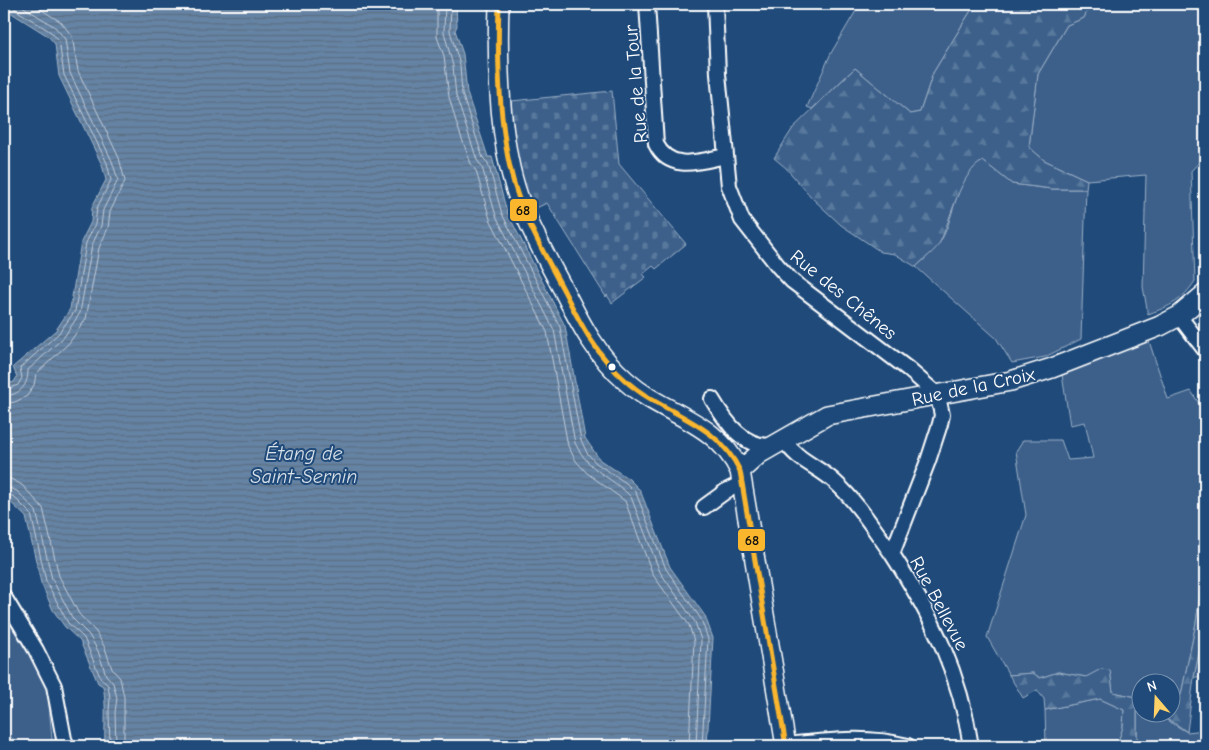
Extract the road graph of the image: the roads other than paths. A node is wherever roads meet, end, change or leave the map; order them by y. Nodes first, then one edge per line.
1 (499, 4) edge
2 (647, 4) edge
3 (715, 4) edge
4 (725, 156) junction
5 (1205, 294) edge
6 (1179, 316) junction
7 (1205, 350) edge
8 (936, 395) junction
9 (712, 399) dead end
10 (731, 426) junction
11 (747, 439) junction
12 (780, 443) junction
13 (727, 448) junction
14 (742, 473) junction
15 (704, 507) dead end
16 (892, 554) junction
17 (4, 597) edge
18 (67, 746) edge
19 (786, 746) edge
20 (908, 746) edge
21 (971, 746) edge

1 - 13 street
2 - 4 street, Rue de la Tour
3 - 4 street, Rue des Chênes
4 - 8 street, Rue des Chênes
5 - 6 street, Rue de la Croix
6 - 7 street
6 - 8 street, Rue de la Croix
8 - 12 street, Rue de la Croix
8 - 16 street, Rue Bellevue
9 - 10 street
10 - 11 street
10 - 13 street
11 - 12 street
11 - 14 street
12 - 14 street, Rue de la Croix
12 - 16 street
13 - 14 street
14 - 15 street
14 - 19 street
16 - 21 street, Rue Bellevue
17 - 18 street
19 - 20 street

